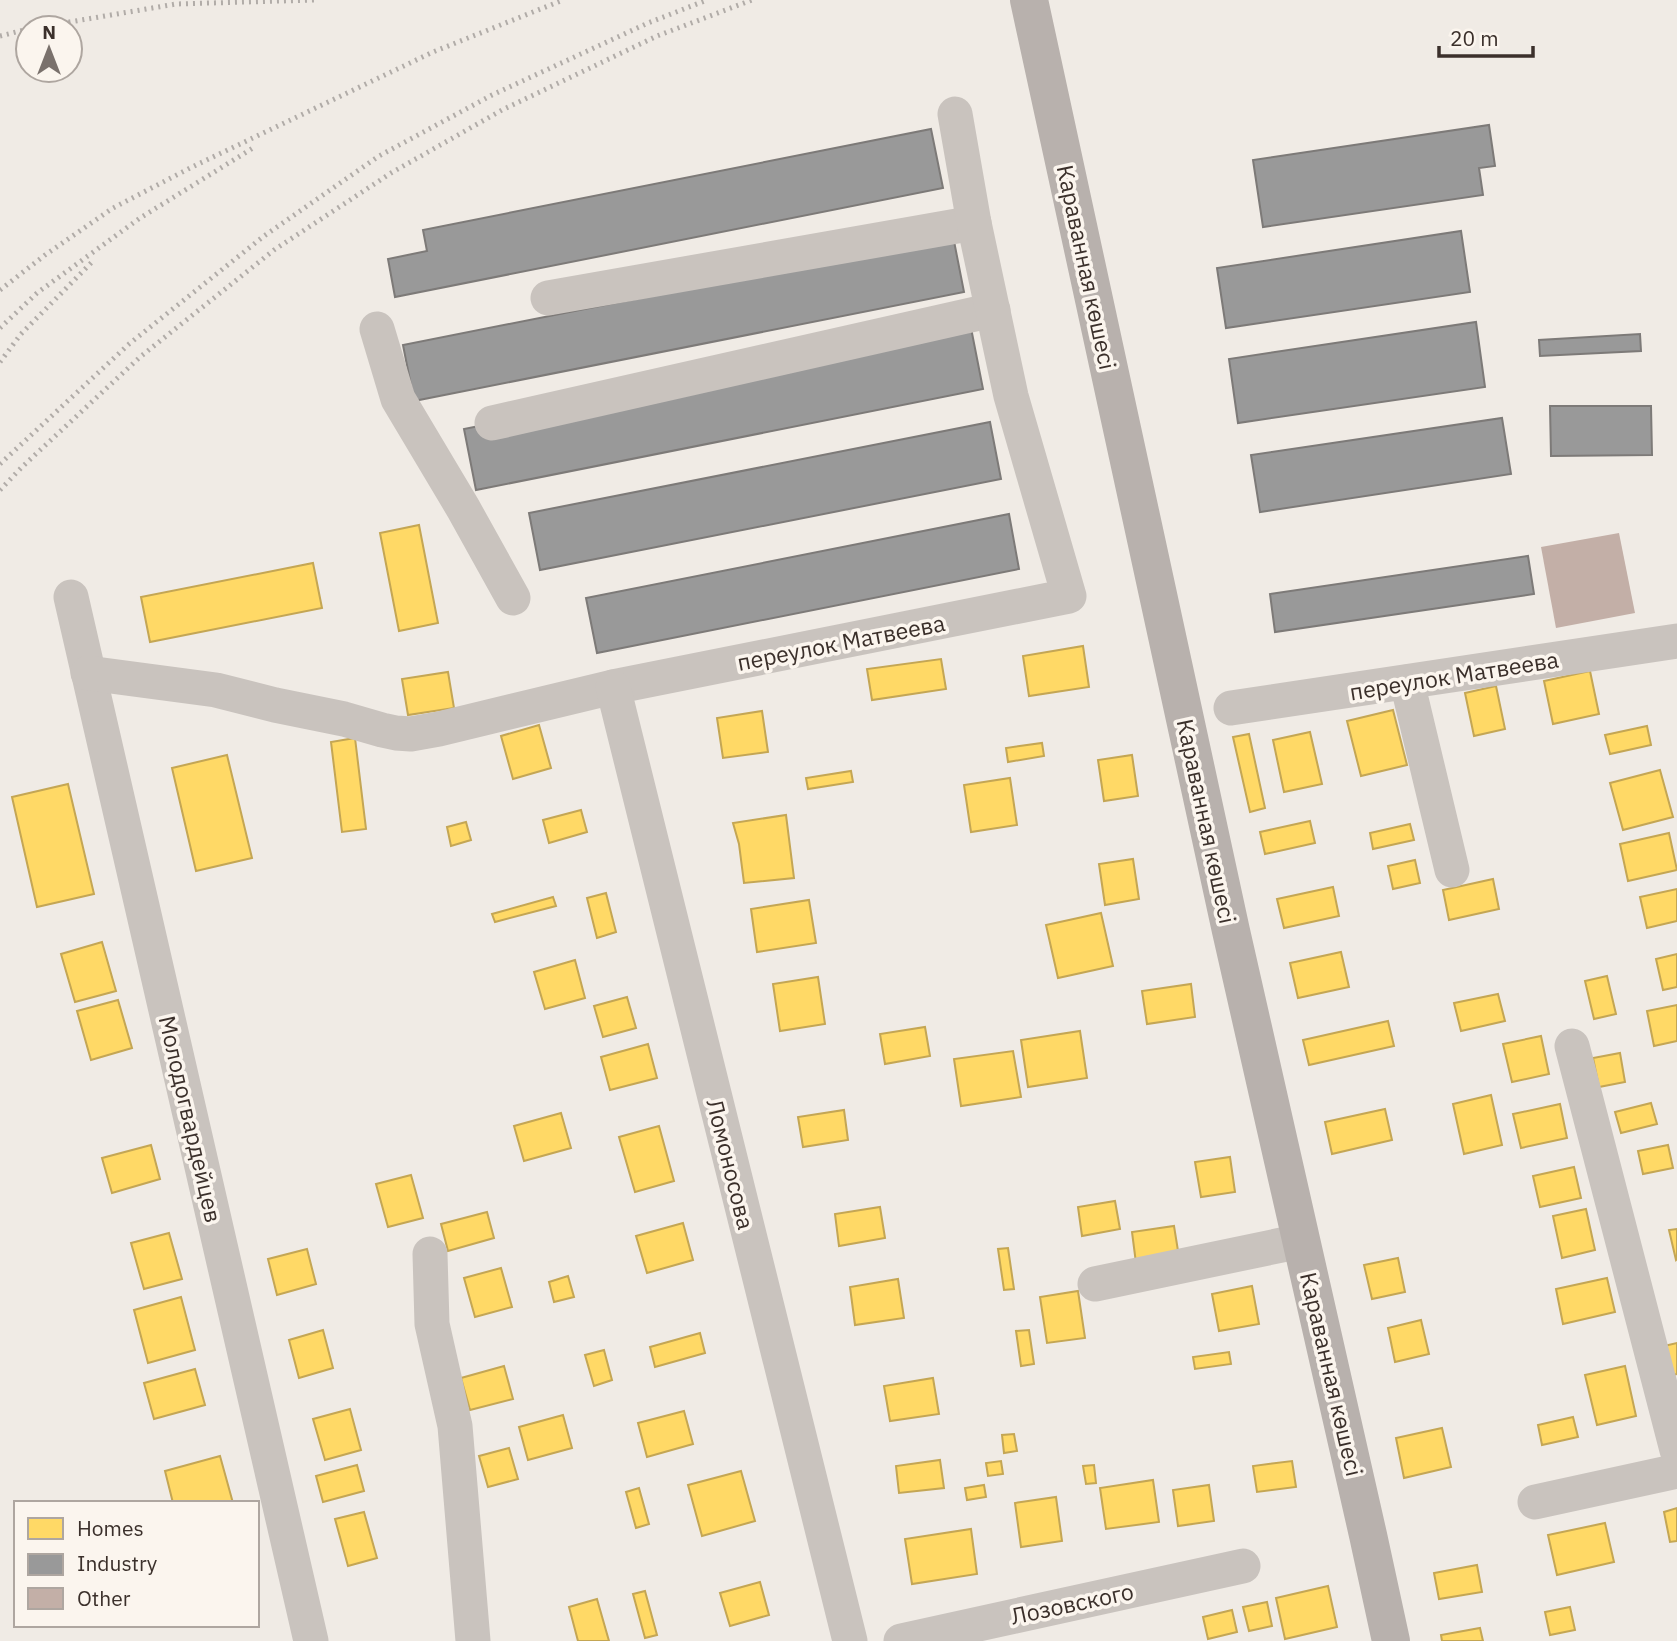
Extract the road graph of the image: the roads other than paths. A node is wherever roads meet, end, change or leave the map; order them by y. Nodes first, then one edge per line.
1 (1029, 0) edge
2 (955, 114) dead end
3 (974, 223) junction
4 (548, 298) dead end
5 (993, 310) junction
6 (377, 329) dead end
7 (492, 423) dead end
8 (71, 597) dead end
9 (513, 598) dead end
10 (1677, 641) edge
11 (88, 673) junction
12 (1407, 681) junction
13 (612, 687) junction
14 (1231, 708) dead end
15 (1452, 870) dead end
16 (1572, 1046) dead end
17 (1301, 1241) junction
18 (430, 1254) dead end
19 (1095, 1284) dead end
20 (1677, 1450) edge
21 (1677, 1471) edge
22 (1535, 1502) dead end
23 (1243, 1566) dead end
24 (311, 1641) edge
25 (473, 1641) edge
26 (850, 1641) edge
27 (901, 1641) edge
28 (1391, 1641) edge

1 - 17 main road, Караванная көшесі
2 - 3 street
3 - 4 street
3 - 5 street
5 - 7 street
5 - 13 street, переулок Матвеева
6 - 9 street
8 - 11 street, Молодогвардейцев
10 - 12 street, переулок Матвеева
11 - 13 street, переулок Матвеева
11 - 24 street, Молодогвардейцев
12 - 14 street, переулок Матвеева
12 - 15 street
13 - 26 street, Ломоносова
16 - 20 street
17 - 19 street
17 - 28 main road, Караванная көшесі
18 - 25 street
21 - 22 street
23 - 27 street, Лозовского

